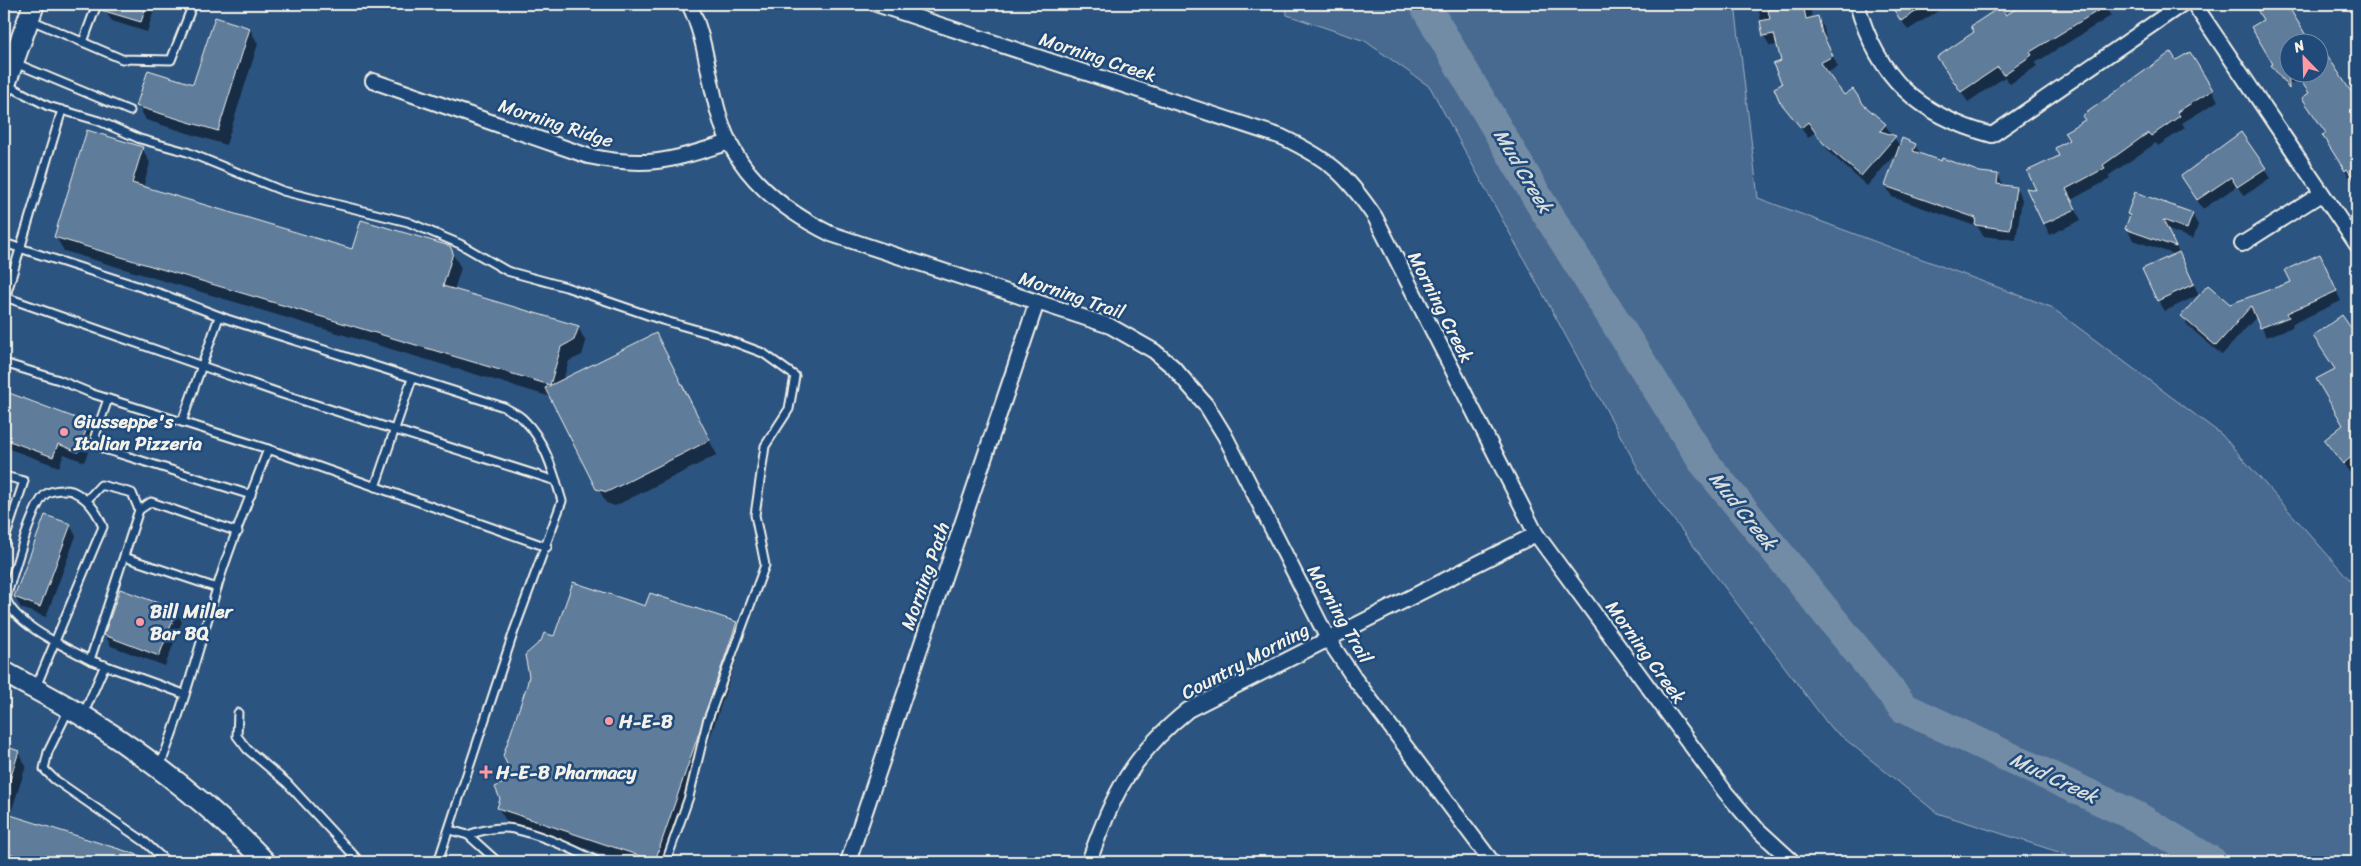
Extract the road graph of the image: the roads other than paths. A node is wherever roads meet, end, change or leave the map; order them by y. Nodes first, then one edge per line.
1 (96, 4) edge
2 (193, 4) edge
3 (689, 4) edge
4 (876, 4) edge
5 (1857, 4) edge
6 (2182, 4) edge
7 (2194, 4) edge
8 (31, 11) edge
9 (83, 42) junction
10 (12, 62) junction
11 (373, 82) dead end
12 (4, 85) edge
13 (62, 110) junction
14 (130, 111) dead end
15 (730, 142) junction
16 (2321, 194) junction
17 (4, 243) edge
18 (2242, 244) dead end
19 (2357, 245) edge
20 (20, 249) junction
21 (4, 300) edge
22 (1037, 302) junction
23 (219, 317) junction
24 (4, 362) edge
25 (201, 366) junction
26 (412, 379) junction
27 (108, 399) junction
28 (182, 422) junction
29 (395, 430) junction
30 (268, 449) junction
31 (4, 476) edge
32 (556, 481) junction
33 (375, 487) junction
34 (251, 495) junction
35 (87, 500) junction
36 (139, 510) junction
37 (238, 532) junction
38 (1536, 534) junction
39 (4, 542) edge
40 (547, 547) junction
41 (124, 557) junction
42 (217, 588) junction
43 (1328, 639) junction
44 (55, 642) junction
45 (90, 660) junction
46 (105, 665) junction
47 (4, 672) edge
48 (35, 689) junction
49 (184, 694) junction
50 (76, 713) junction
51 (238, 713) dead end
52 (159, 768) junction
53 (450, 830) junction
54 (468, 835) junction
55 (167, 862) edge
56 (265, 862) edge
57 (360, 862) edge
58 (438, 862) edge
59 (498, 862) edge
60 (598, 862) edge
61 (666, 862) edge
62 (848, 862) edge
63 (1089, 862) edge
64 (1492, 862) edge
65 (1793, 862) edge

1 - 9 lane
2 - 9 lane
3 - 15 street, Morning Trail
4 - 38 street, Morning Creek
5 - 6 street
7 - 16 street
8 - 9 lane
8 - 10 main road
10 - 12 main road
10 - 14 lane
11 - 15 street, Morning Ridge
12 - 13 lane
13 - 20 lane
13 - 61 lane
15 - 22 street, Morning Trail
16 - 18 street
16 - 19 street
17 - 20 lane
20 - 21 lane
20 - 23 lane
21 - 25 lane
22 - 43 street, Morning Trail
22 - 62 street, Morning Path
23 - 25 lane
23 - 26 lane
24 - 27 lane
25 - 28 lane
25 - 29 lane
26 - 29 lane
26 - 32 lane
27 - 28 lane
27 - 34 lane
28 - 30 lane
29 - 32 lane
29 - 33 lane
30 - 33 lane
30 - 34 lane
31 - 39 lane
32 - 40 lane
33 - 40 lane
34 - 37 lane
35 - 36 lane
35 - 44 lane
35 - 44 lane
36 - 37 lane
36 - 41 lane
37 - 42 lane
38 - 43 street, Country Morning
38 - 65 street, Morning Creek
40 - 53 lane
41 - 42 lane
41 - 45 lane
42 - 49 lane
43 - 63 street, Country Morning
43 - 64 street, Morning Trail
44 - 45 lane
44 - 48 lane
45 - 46 lane
46 - 49 lane
46 - 50 lane
47 - 48 main road
48 - 50 main road
49 - 52 lane
50 - 52 main road
50 - 55 lane
51 - 57 lane
52 - 56 main road
53 - 54 lane
53 - 58 lane
54 - 59 lane
54 - 60 lane

